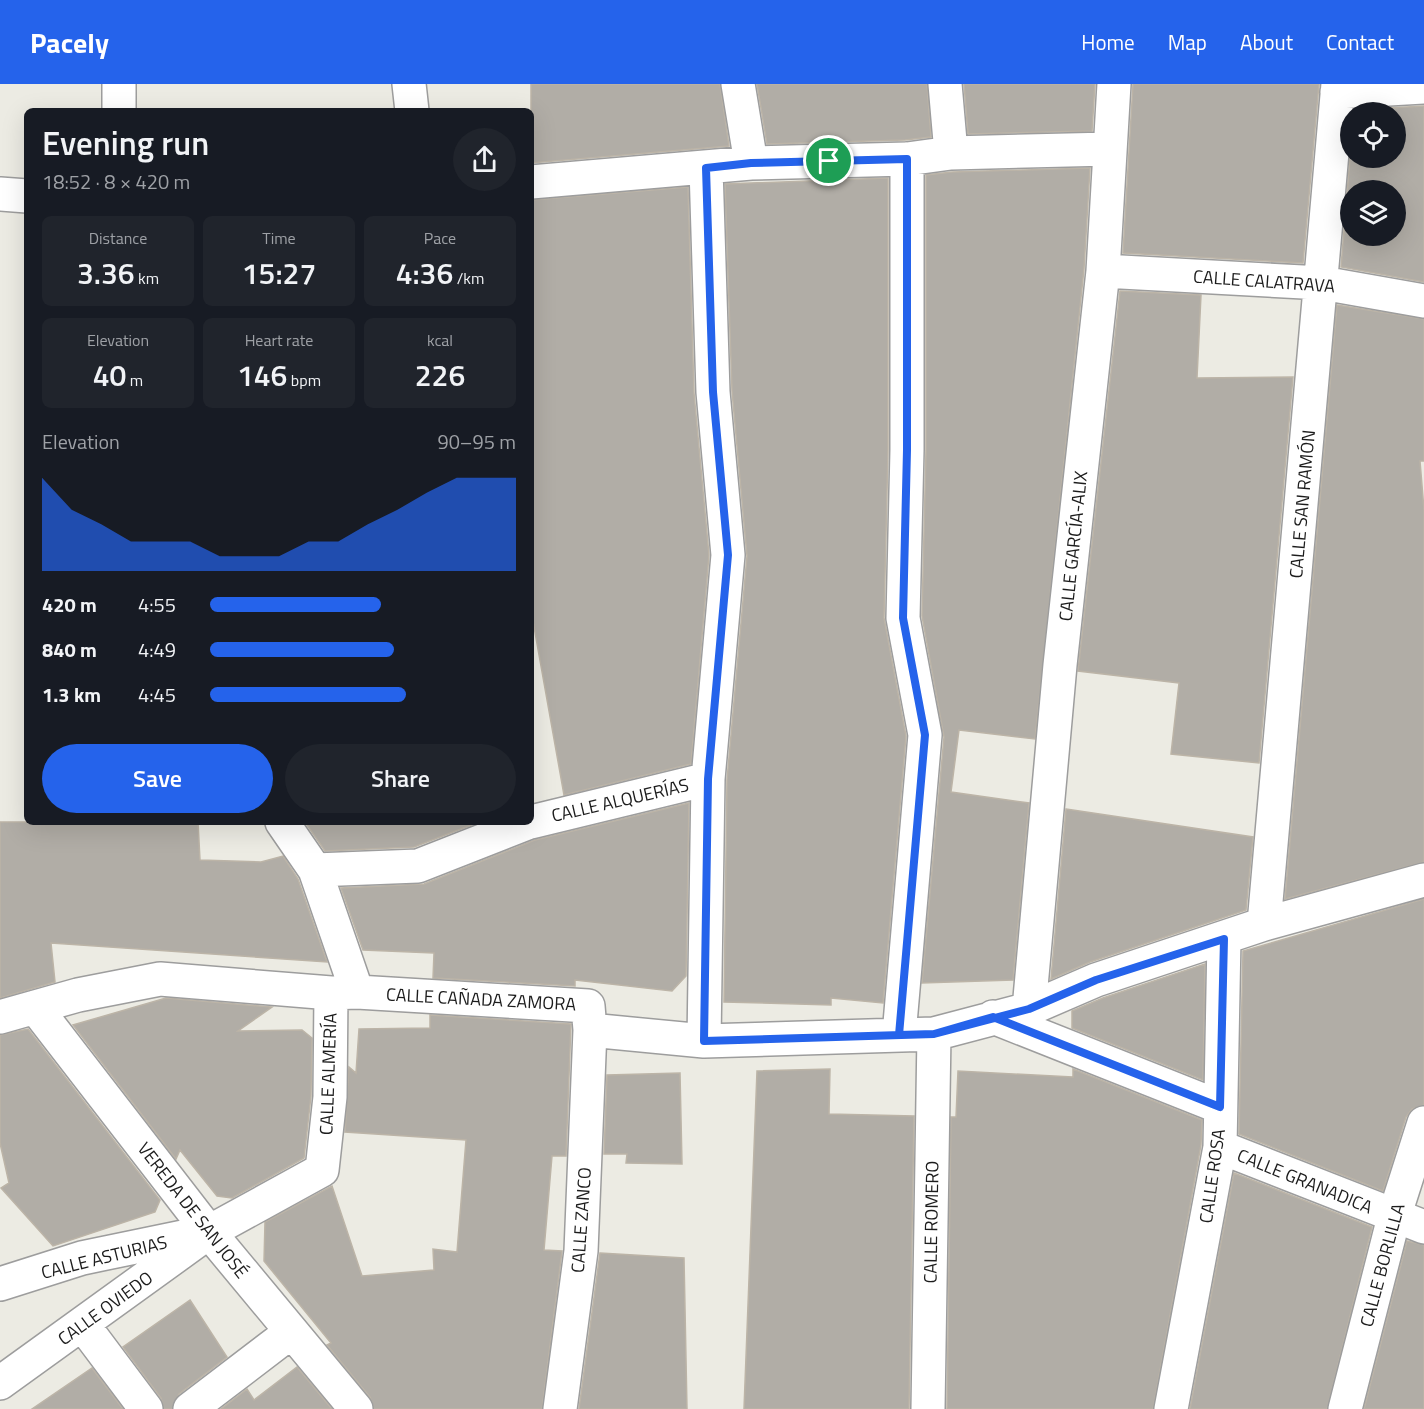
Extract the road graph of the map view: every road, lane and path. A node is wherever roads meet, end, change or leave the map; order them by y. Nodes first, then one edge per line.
1 (119, 84) edge
2 (409, 84) edge
3 (738, 84) edge
4 (945, 84) edge
5 (1114, 84) edge
6 (1424, 87) edge
7 (1337, 88) edge
8 (119, 108) edge
9 (411, 108) edge
10 (1110, 149) junction
11 (951, 153) junction
12 (907, 159) junction
13 (751, 163) junction
14 (706, 168) junction
15 (534, 182) edge
16 (0, 194) edge
17 (24, 196) edge
18 (1103, 271) junction
19 (1322, 284) junction
20 (1424, 301) edge
21 (708, 779) junction
22 (534, 819) edge
23 (284, 825) edge
24 (519, 825) edge
25 (315, 870) junction
26 (1424, 880) edge
27 (1264, 924) junction
28 (1224, 939) junction
29 (344, 992) junction
30 (36, 1007) junction
31 (1029, 1009) junction
32 (0, 1017) edge
33 (993, 1017) junction
34 (590, 1030) junction
35 (934, 1034) junction
36 (899, 1035) junction
37 (704, 1041) junction
38 (1220, 1107) junction
39 (1424, 1123) edge
40 (1220, 1147) junction
41 (1409, 1222) edge
42 (209, 1232) junction
43 (0, 1284) edge
44 (83, 1325) junction
45 (291, 1332) junction
46 (0, 1383) edge
47 (146, 1409) edge
48 (190, 1409) edge
49 (356, 1409) edge
50 (560, 1409) edge
51 (928, 1409) edge
52 (1171, 1409) edge
53 (1345, 1409) edge

1 - 8 street
2 - 9 street
3 - 13 street
4 - 11 street
5 - 10 street, CALLE GARCÍA-ALIX
6 - 7 street
7 - 19 street, CALLE SAN RAMÓN
10 - 11 street
10 - 18 street, CALLE GARCÍA-ALIX
11 - 12 street
12 - 13 street
12 - 36 street
13 - 14 street
14 - 15 street
14 - 21 street
16 - 17 street
18 - 19 street, CALLE CALATRAVA
18 - 31 street, CALLE GARCÍA-ALIX
19 - 20 street, CALLE CALATRAVA
19 - 27 street, CALLE SAN RAMÓN
21 - 22 street, CALLE ALQUERÍAS
21 - 37 street
23 - 25 street
24 - 25 street, CALLE ALQUERÍAS
25 - 29 street
26 - 27 street, CALLE CAÑADA ZAMORA
27 - 28 street, CALLE CAÑADA ZAMORA
28 - 31 street, CALLE CAÑADA ZAMORA
28 - 38 street, CALLE ROSA
29 - 30 street, CALLE CAÑADA ZAMORA
29 - 34 street, CALLE CAÑADA ZAMORA
29 - 42 street, CALLE ALMERÍA
30 - 32 street, CALLE CAÑADA ZAMORA
30 - 42 street, VEREDA DE SAN JOSÉ
31 - 33 street, CALLE CAÑADA ZAMORA
33 - 35 street, CALLE CAÑADA ZAMORA
33 - 38 street
34 - 37 street, CALLE CAÑADA ZAMORA
34 - 50 street, CALLE ZANCO
35 - 36 street, CALLE CAÑADA ZAMORA
35 - 51 street, CALLE ROMERO
36 - 37 street, CALLE CAÑADA ZAMORA
38 - 40 street, CALLE ROSA
39 - 41 street, CALLE BORLILLA
40 - 41 street, CALLE GRANADICA
40 - 52 street, CALLE ROSA
41 - 53 street, CALLE BORLILLA
42 - 43 street, CALLE ASTURIAS
42 - 44 street, CALLE OVIEDO
42 - 45 street, VEREDA DE SAN JOSÉ
44 - 46 street, CALLE OVIEDO
44 - 47 street
45 - 48 street
45 - 49 street, VEREDA DE SAN JOSÉ

